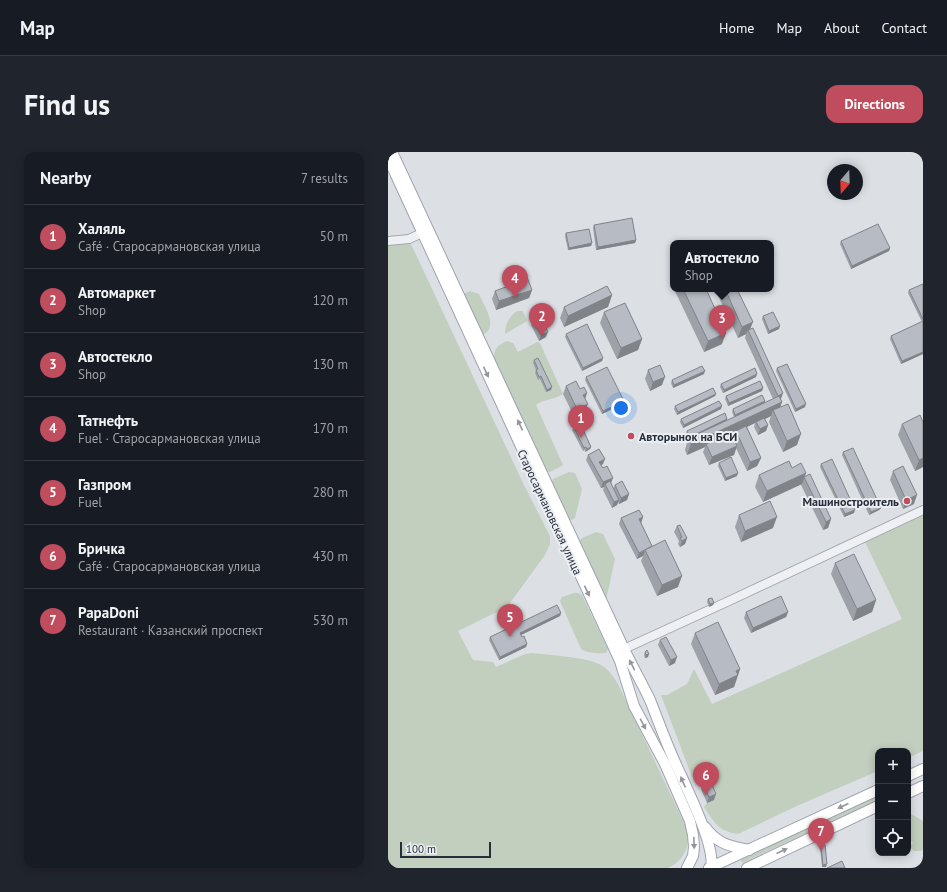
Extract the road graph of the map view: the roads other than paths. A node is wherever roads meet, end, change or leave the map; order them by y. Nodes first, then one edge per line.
1 (392, 152) edge
2 (388, 158) edge
3 (422, 233) junction
4 (388, 241) edge
5 (923, 510) edge
6 (624, 649) junction
7 (649, 699) junction
8 (634, 706) junction
9 (923, 769) edge
10 (911, 775) edge
11 (923, 786) edge
12 (875, 791) edge
13 (911, 792) edge
14 (875, 807) edge
15 (699, 818) junction
16 (749, 850) junction
17 (687, 868) edge
18 (710, 868) edge
19 (748, 868) edge

6 -> 1 main road, Старосармановская улица
2 - 3 main road, Старосармановская улица
3 - 4 street
3 -> 8 main road, Старосармановская улица
5 - 6 street
7 -> 6 main road, Старосармановская улица
7 - 8 main road
15 -> 7 main road, Старосармановская улица
8 -> 17 main road, Старосармановская улица
9 - 10 main road
11 - 13 main road
12 -> 16 main road
19 -> 14 main road
15 - 16 main road
15 - 18 main road
16 - 18 main road

